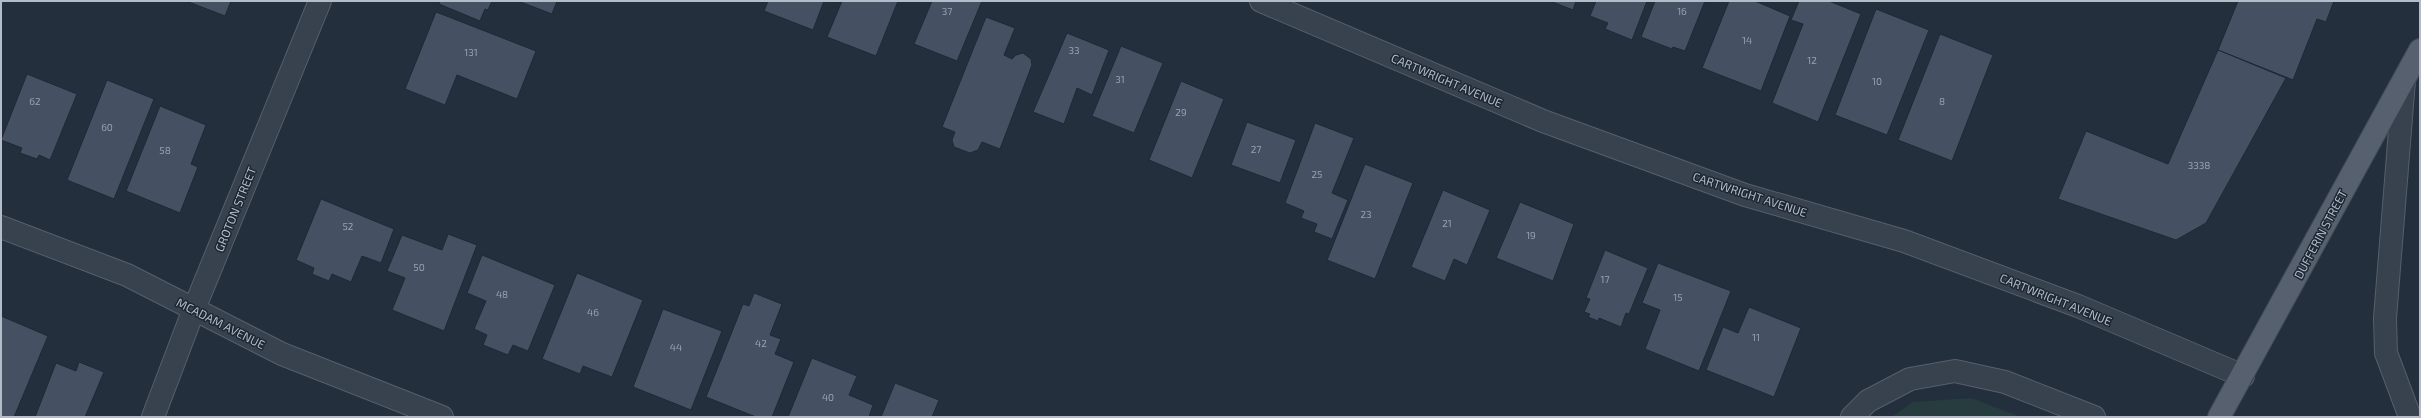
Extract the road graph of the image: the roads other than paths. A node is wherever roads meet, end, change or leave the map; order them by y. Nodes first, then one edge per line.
1 (320, 1) edge
2 (1261, 1) edge
3 (2420, 50) edge
4 (2404, 80) junction
5 (1, 227) edge
6 (194, 309) junction
7 (2243, 376) junction
8 (153, 417) edge
9 (442, 417) edge
10 (1852, 417) edge
11 (2094, 417) edge
12 (2219, 417) edge
13 (2410, 417) edge

1 - 6 street, GROTON STREET
2 - 7 street, CARTWRIGHT AVENUE
3 - 4 main road, DUFFERIN STREET
4 - 7 main road, DUFFERIN STREET
4 - 13 street
5 - 6 street, MCADAM AVENUE
6 - 8 street, GROTON STREET
6 - 9 street, MCADAM AVENUE
7 - 12 main road, DUFFERIN STREET
10 - 11 street

